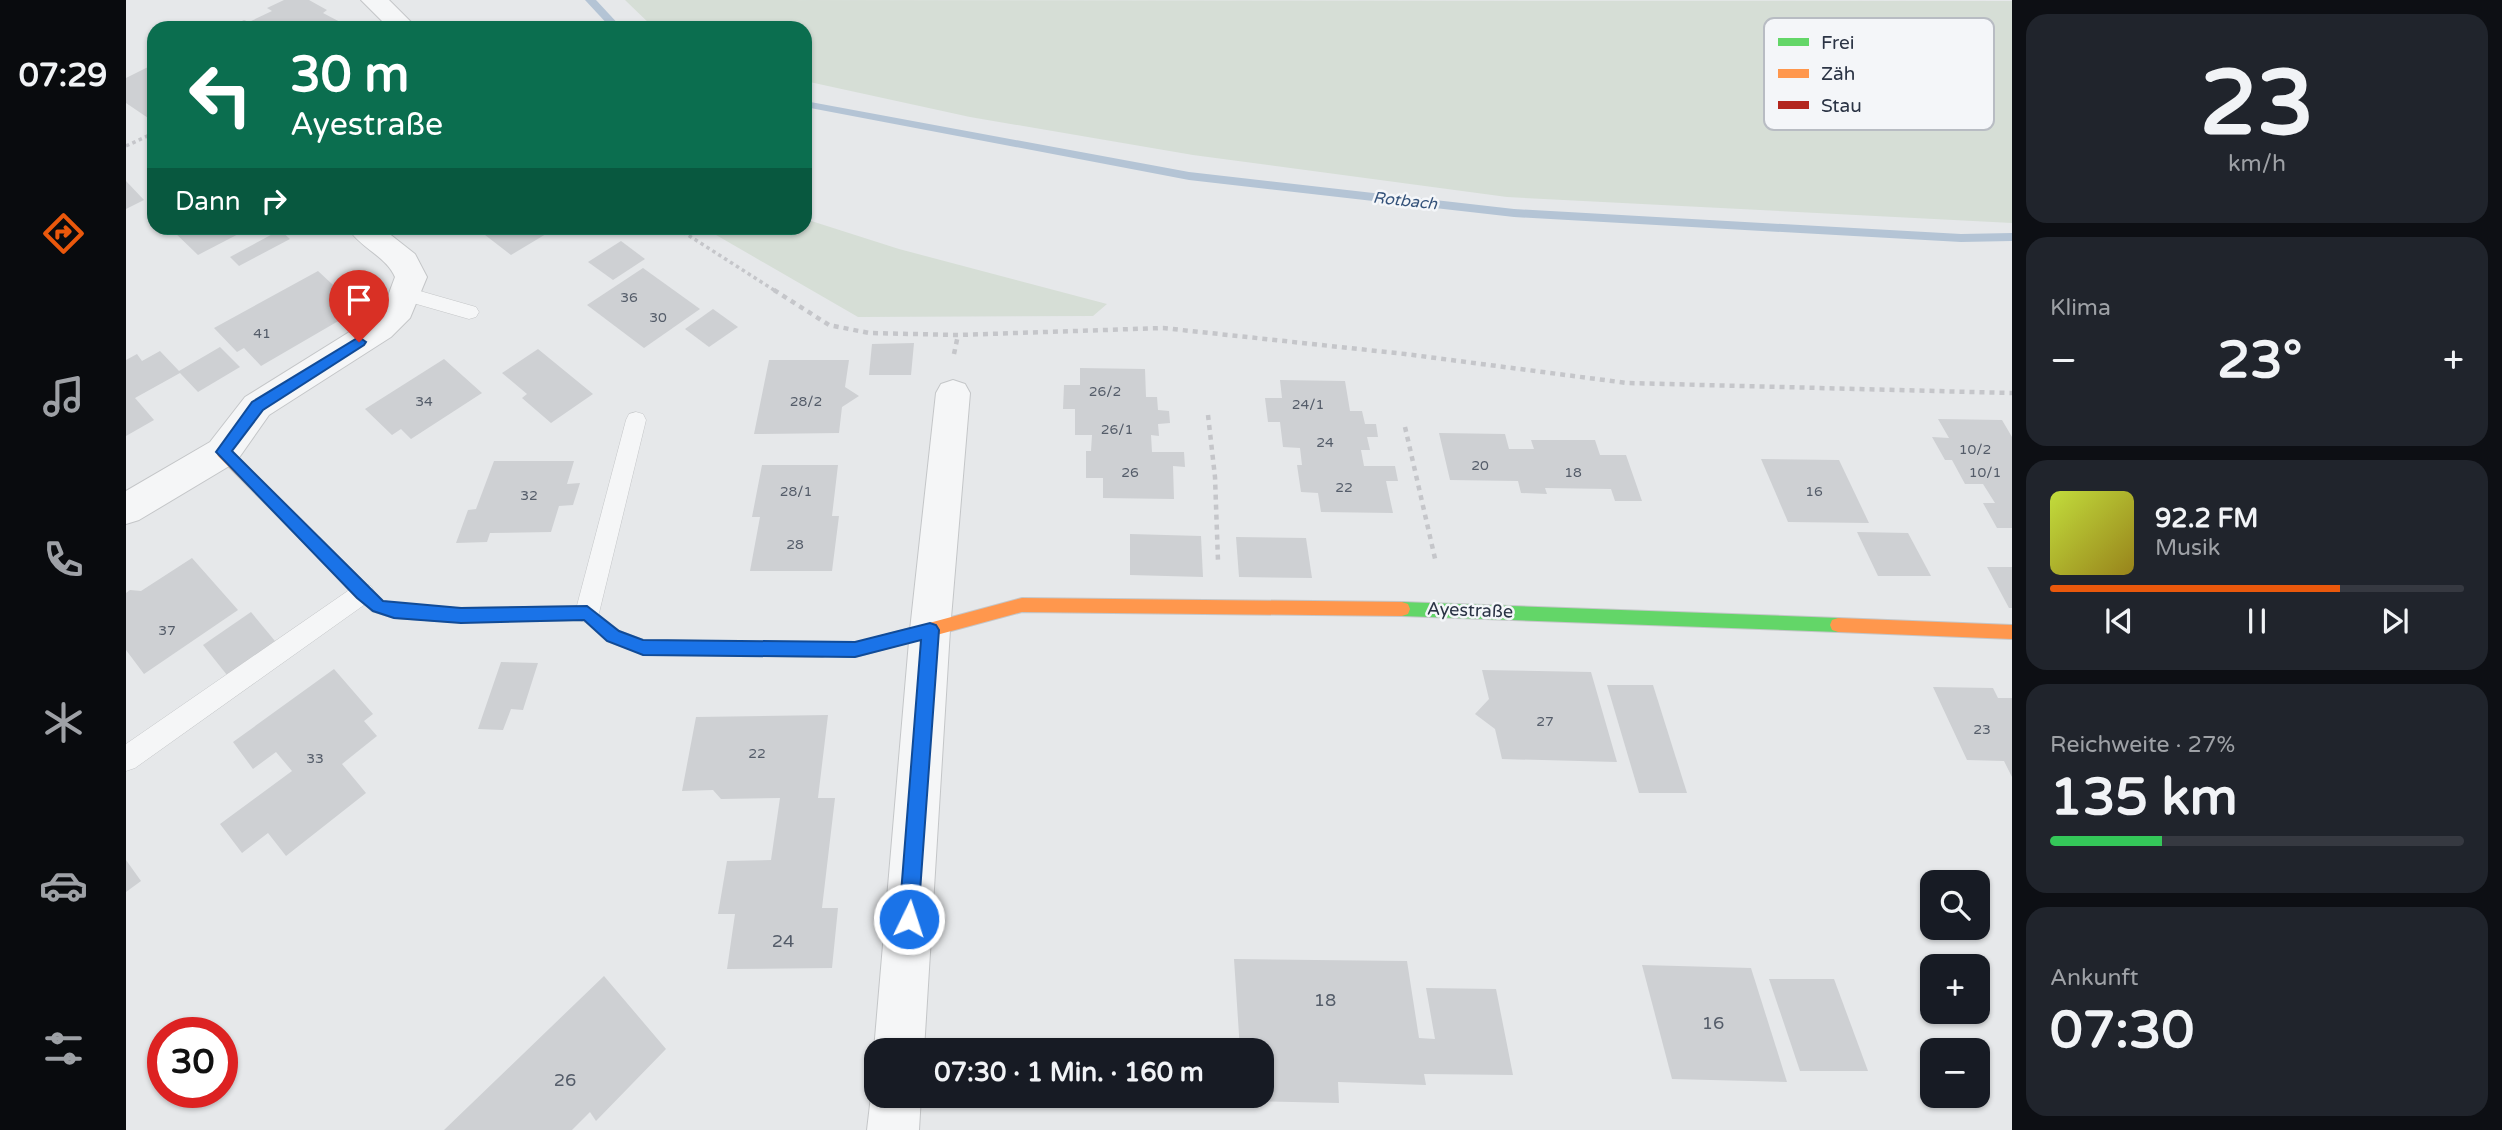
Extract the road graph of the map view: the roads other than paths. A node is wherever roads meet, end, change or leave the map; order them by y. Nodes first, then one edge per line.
1 (374, 0) edge
2 (396, 21) edge
3 (371, 235) edge
4 (406, 293) junction
5 (469, 312) dead end
6 (953, 393) dead end
7 (636, 420) dead end
8 (223, 452) junction
9 (126, 509) edge
10 (362, 593) junction
11 (587, 613) junction
12 (930, 630) junction
13 (2012, 632) edge
14 (126, 760) edge
15 (900, 1038) edge
16 (895, 1108) edge
17 (893, 1130) edge

1 - 2 street
3 - 4 street
4 - 5 lane
4 - 8 street
6 - 12 street
7 - 11 lane
8 - 9 street
8 - 10 street
10 - 11 street
10 - 14 lane
11 - 12 street, Ayestraße
12 - 13 street, Ayestraße
12 - 15 street
16 - 17 street

